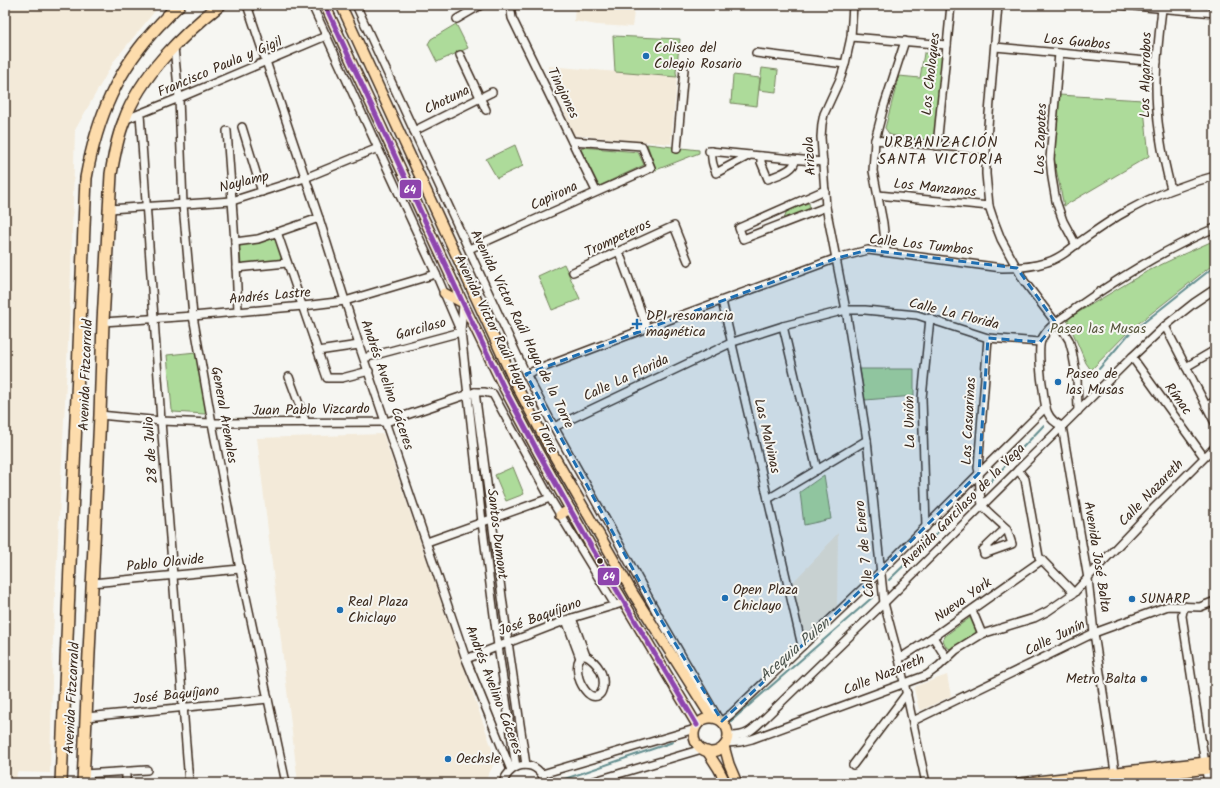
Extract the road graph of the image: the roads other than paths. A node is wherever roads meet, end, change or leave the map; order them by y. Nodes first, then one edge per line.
1 (179, 5) edge
2 (220, 5) edge
3 (247, 5) edge
4 (312, 5) edge
5 (325, 5) edge
6 (341, 5) edge
7 (356, 5) edge
8 (481, 5) edge
9 (510, 5) edge
10 (853, 5) edge
11 (951, 5) edge
12 (998, 5) edge
13 (1122, 5) edge
14 (1162, 9) junction
15 (1215, 14) edge
16 (457, 19) dead end
17 (326, 36) junction
18 (851, 37) junction
19 (905, 41) junction
20 (947, 45) junction
21 (995, 46) junction
22 (174, 47) junction
23 (756, 53) dead end
24 (1059, 53) junction
25 (460, 55) dead end
26 (267, 61) junction
27 (1157, 62) junction
28 (845, 64) junction
29 (684, 69) dead end
30 (492, 92) dead end
31 (179, 98) junction
32 (481, 98) junction
33 (486, 110) dead end
34 (140, 114) junction
35 (124, 120) junction
36 (242, 127) dead end
37 (227, 131) dead end
38 (414, 131) junction
39 (875, 140) junction
40 (572, 141) junction
41 (937, 146) junction
42 (378, 148) junction
43 (677, 149) dead end
44 (986, 150) junction
45 (750, 155) junction
46 (761, 156) junction
47 (795, 160) junction
48 (823, 162) junction
49 (1215, 176) edge
50 (305, 178) junction
51 (1171, 189) junction
52 (825, 190) junction
53 (262, 192) junction
54 (596, 192) junction
55 (878, 195) junction
56 (232, 201) junction
57 (183, 205) junction
58 (989, 206) junction
59 (146, 207) junction
60 (826, 207) junction
61 (109, 209) junction
62 (780, 210) junction
63 (319, 218) junction
64 (780, 224) junction
65 (1215, 228) edge
66 (277, 232) junction
67 (235, 242) junction
68 (1076, 245) junction
69 (469, 249) junction
70 (619, 252) junction
71 (886, 252) junction
72 (837, 258) junction
73 (688, 261) dead end
74 (287, 263) junction
75 (236, 268) junction
76 (1017, 268) junction
77 (573, 272) dead end
78 (436, 274) junction
79 (1215, 289) edge
80 (444, 293) junction
81 (345, 301) junction
82 (722, 301) junction
83 (463, 303) junction
84 (303, 306) junction
85 (846, 310) junction
86 (238, 311) junction
87 (193, 316) junction
88 (930, 318) junction
89 (154, 319) junction
90 (103, 322) junction
91 (1056, 323) junction
92 (783, 326) junction
93 (1165, 326) junction
94 (647, 328) junction
95 (461, 332) junction
96 (988, 338) junction
97 (732, 342) junction
98 (1040, 342) junction
99 (359, 344) junction
100 (1215, 350) edge
101 (318, 351) junction
102 (1132, 357) junction
103 (364, 358) junction
104 (1186, 367) junction
105 (369, 371) junction
106 (526, 374) junction
107 (288, 377) dead end
108 (471, 393) junction
109 (1215, 401) edge
110 (1206, 406) junction
111 (1046, 407) junction
112 (1078, 410) junction
113 (100, 415) junction
114 (162, 421) junction
115 (386, 422) junction
116 (306, 423) junction
117 (1215, 423) edge
118 (212, 424) junction
119 (1062, 426) junction
120 (554, 427) junction
121 (867, 440) junction
122 (1215, 448) edge
123 (1204, 457) junction
124 (817, 470) junction
125 (1018, 470) junction
126 (979, 473) junction
127 (550, 498) junction
128 (768, 499) junction
129 (983, 505) junction
130 (570, 509) junction
131 (560, 515) junction
132 (492, 518) junction
133 (482, 522) junction
134 (926, 527) junction
135 (1006, 528) junction
136 (427, 542) junction
137 (589, 553) junction
138 (1042, 560) junction
139 (240, 569) junction
140 (881, 571) junction
141 (174, 576) junction
142 (1088, 579) junction
143 (92, 583) junction
144 (1074, 593) junction
145 (1215, 601) edge
146 (884, 603) junction
147 (620, 604) junction
148 (1184, 606) junction
149 (972, 610) junction
150 (569, 619) junction
151 (1094, 633) junction
152 (982, 634) junction
153 (933, 637) junction
154 (508, 642) junction
155 (498, 646) junction
156 (802, 646) junction
157 (583, 657) junction
158 (466, 659) junction
159 (899, 659) junction
160 (947, 659) junction
161 (905, 684) junction
162 (907, 693) junction
163 (268, 699) junction
164 (183, 708) junction
165 (86, 717) junction
166 (717, 719) junction
167 (913, 721) junction
168 (696, 727) junction
169 (726, 742) junction
170 (704, 750) junction
171 (1215, 761) edge
172 (526, 765) junction
173 (853, 766) dead end
174 (1209, 767) edge
175 (514, 768) junction
176 (147, 770) dead end
177 (126, 772) junction
178 (542, 774) junction
179 (84, 779) edge
180 (1116, 779) edge
181 (61, 783) edge
182 (126, 783) edge
183 (190, 783) edge
184 (286, 783) edge
185 (503, 783) edge
186 (545, 783) edge
187 (588, 783) edge
188 (726, 783) edge
189 (737, 783) edge
190 (926, 783) edge
191 (1019, 783) edge
192 (1097, 783) edge
193 (1208, 783) edge

1 - 181 highway, Avenida Fitzcarrald
2 - 22 highway, Avenida Fitzcarrald
3 - 26 street, Andrés Avelino Cáceres
4 - 17 street
5 - 83 main road, Avenida Victor Raúl Haya de la Torre
6 - 166 main road, Avenida Victor Raúl Haya de la Torre
7 - 38 street, Avenida Víctor Raúl Haya de la Torre
8 - 16 street
9 - 40 street, Tinajones
10 - 18 street, Arizola
11 - 20 street, Los Choloques
12 - 21 street
13 - 14 street
14 - 15 street
14 - 27 street, Los Algarrobos
17 - 26 street, Francisco Paula y Gigil
17 - 42 street
18 - 19 street
18 - 28 street, Arizola
19 - 20 street
19 - 39 street
20 - 41 street, Los Choloques
21 - 24 street, Los Guabos
21 - 44 street
22 - 31 street, General Arenales
22 - 35 highway, Avenida Fitzcarrald
23 - 28 street
24 - 27 street, Los Guabos
24 - 68 street, Los Zapotes
25 - 32 street
26 - 31 street, Francisco Paula y Gigil
26 - 50 street, Andrés Avelino Cáceres
27 - 51 street, Los Algarrobos
28 - 48 street, Arizola
29 - 43 street
30 - 32 street, Chotuna
31 - 34 street, Francisco Paula y Gigil
31 - 57 street, General Arenales
32 - 33 street
32 - 38 street, Chotuna
34 - 35 street, Francisco Paula y Gigil
34 - 59 street, 28 de Julio
35 - 61 highway, Avenida Fitzcarrald
36 - 53 street
37 - 56 street
38 - 69 street, Avenida Víctor Raúl Haya de la Torre
39 - 41 street
39 - 55 street
40 - 54 street, Tinajones
40 - 54 street, Capirona
41 - 44 street
42 - 50 street, Naylamp
42 - 78 street
44 - 58 street
45 - 45 street
45 - 46 street
46 - 47 street
46 - 47 street
47 - 48 street
48 - 52 street, Arizola
49 - 51 street, Calle Los Tumbos
50 - 53 street, Naylamp
50 - 63 street, Andrés Avelino Cáceres
51 - 68 street, Calle Los Tumbos
52 - 60 street, Arizola
52 - 62 street
53 - 56 street, Naylamp
54 - 69 street, Capirona
55 - 58 street, Los Manzanos
55 - 71 street
56 - 57 street, Naylamp
56 - 67 street
57 - 59 street, Naylamp
57 - 87 street, General Arenales
58 - 76 street
59 - 61 street, Naylamp
59 - 89 street, 28 de Julio
60 - 64 street
60 - 72 street, Arizola
61 - 90 highway, Avenida Fitzcarrald
62 - 64 street
62 - 64 street
63 - 66 street
63 - 81 street, Andrés Avelino Cáceres
65 - 91 street
66 - 67 street
66 - 74 street
67 - 75 street
68 - 76 street, Calle Los Tumbos
69 - 106 street, Avenida Víctor Raúl Haya de la Torre
70 - 73 street, Trompeteros
70 - 77 street, Trompeteros
70 - 94 street
71 - 72 street, Calle Los Tumbos
71 - 76 street, Calle Los Tumbos
72 - 82 street, Calle Los Tumbos
72 - 85 street, Arizola
74 - 75 street
74 - 84 street
75 - 86 street
76 - 91 street
78 - 80 street
78 - 81 street, Andrés Lastre
79 - 93 street, Avenida Garcilaso de la Vega
80 - 83 main road
80 - 95 street
81 - 84 street, Andrés Lastre
81 - 99 street, Andrés Avelino Cáceres
82 - 94 street, Calle Los Tumbos
82 - 97 street, Las Malvinas
83 - 95 street, Santos Dumont
83 - 130 main road, Avenida Victor Raúl Haya de la Torre
84 - 86 street, Andrés Lastre
84 - 101 street
85 - 88 street, Calle La Florida
85 - 92 street, Calle La Florida
85 - 121 street, Calle 7 de Enero
86 - 87 street, Andrés Lastre
87 - 89 street, Andrés Lastre
87 - 118 street, General Arenales
88 - 96 street, Calle La Florida
88 - 134 street, La Unión
89 - 90 street, Andrés Lastre
89 - 114 street, 28 de Julio
90 - 113 highway, Avenida Fitzcarrald
91 - 98 street
91 - 112 street
92 - 97 street, Calle La Florida
92 - 124 street
93 - 102 street, Avenida Garcilaso de la Vega
93 - 104 street
94 - 106 street, Calle Los Tumbos
95 - 103 street, Garcilaso
95 - 108 street, Santos Dumont
96 - 98 street, Calle La Florida
96 - 126 street, Las Casuarinas
97 - 120 street, Calle La Florida
97 - 128 street, Las Malvinas
98 - 111 street
99 - 101 street
99 - 103 street, Andrés Avelino Cáceres
100 - 104 street
101 - 105 street
102 - 112 street, Avenida Garcilaso de la Vega
102 - 123 street, Rímac
103 - 105 street, Andrés Avelino Cáceres
104 - 110 street
105 - 115 street, Andrés Avelino Cáceres
106 - 120 street, Avenida Víctor Raúl Haya de la Torre
107 - 116 street
108 - 115 street, Juan Pablo Vizcardo
108 - 127 street, Juan Pablo Vizcardo
108 - 132 street, Santos Dumont
108 - 133 street, Santos Dumont
109 - 110 street
110 - 117 street
111 - 119 street
111 - 126 street, Avenida Garcilaso de la Vega
112 - 119 street, Avenida Garcilaso de la Vega
113 - 114 street, Juan Pablo Vizcardo
113 - 143 highway, Avenida Fitzcarrald
114 - 118 street, Juan Pablo Vizcardo
114 - 141 street, 28 de Julio
115 - 116 street, Juan Pablo Vizcardo
115 - 136 street, Andrés Avelino Cáceres
116 - 118 street, Juan Pablo Vizcardo
118 - 139 street, General Arenales
119 - 125 street, Avenida Garcilaso de la Vega
119 - 142 street, Avenida José Balta
120 - 166 street, Avenida Víctor Raúl Haya de la Torre
121 - 124 street
121 - 140 street, Calle 7 de Enero
122 - 123 street, Calle Nazareth
123 - 142 street, Calle Nazareth
124 - 128 street
125 - 129 street, Avenida Garcilaso de la Vega
125 - 138 street
126 - 129 street, Las Casuarinas
126 - 134 street, Avenida Garcilaso de la Vega
127 - 131 street
127 - 132 street
128 - 156 street, Las Malvinas
129 - 135 street
129 - 146 street, Avenida Garcilaso de la Vega
130 - 131 main road
130 - 137 main road, Avenida Victor Raúl Haya de la Torre
131 - 137 street
132 - 133 street
132 - 154 street, Santos Dumont
133 - 136 street
133 - 155 street, Santos Dumont
134 - 140 street, Avenida Garcilaso de la Vega
135 - 135 street
136 - 158 street, Andrés Avelino Cáceres
137 - 147 main road, Avenida Victor Raúl Haya de la Torre
138 - 144 street
138 - 149 street, Nueva York
139 - 141 street, Pablo Olavide
139 - 163 street, General Arenales
140 - 146 street, Calle 7 de Enero
140 - 156 street, Avenida Garcilaso de la Vega
141 - 143 street, Pablo Olavide
141 - 164 street, 28 de Julio
142 - 144 street, Calle Nazareth
142 - 151 street, Avenida José Balta
143 - 165 highway, Avenida Fitzcarrald
144 - 152 street, Calle Nazareth
145 - 148 street, Calle Junín
146 - 159 street, Calle 7 de Enero
146 - 169 street, Avenida Garcilaso de la Vega
147 - 150 street, José Baquíjano
147 - 168 main road, Avenida Victor Raúl Haya de la Torre
148 - 151 street, Calle Junín
148 - 174 street
149 - 152 street
149 - 153 street, Nueva York
150 - 154 street, José Baquíjano
150 - 157 street
151 - 167 street, Calle Junín
151 - 180 street, Avenida José Balta
152 - 160 street, Calle Nazareth
153 - 159 street, Nueva York
153 - 160 street
154 - 155 street, José Baquíjano
154 - 172 street, Santos Dumont
155 - 158 street, José Baquíjano
155 - 175 street, Santos Dumont
156 - 166 street, Avenida Garcilaso de la Vega
157 - 157 street
158 - 175 street, Andrés Avelino Cáceres
159 - 161 street, Calle 7 de Enero
160 - 161 street, Calle Nazareth
161 - 162 street, Calle 7 de Enero
161 - 169 street, Calle Nazareth
162 - 167 street, Calle 7 de Enero
162 - 173 street
163 - 164 street, José Baquíjano
163 - 184 street, General Arenales
164 - 165 street, José Baquíjano
164 - 183 street, 28 de Julio
165 - 179 highway, Avenida Fitzcarrald
166 - 168 main road
166 - 169 main road
167 - 190 street, Calle 7 de Enero
168 - 170 main road
168 - 178 street
169 - 170 main road
169 - 189 main road
170 - 187 street
170 - 188 main road
171 - 174 main road
172 - 175 street
172 - 178 street
174 - 180 main road
174 - 193 street
175 - 185 street
176 - 177 street
177 - 179 street
177 - 182 street
178 - 186 street
180 - 191 main road
180 - 192 main road

